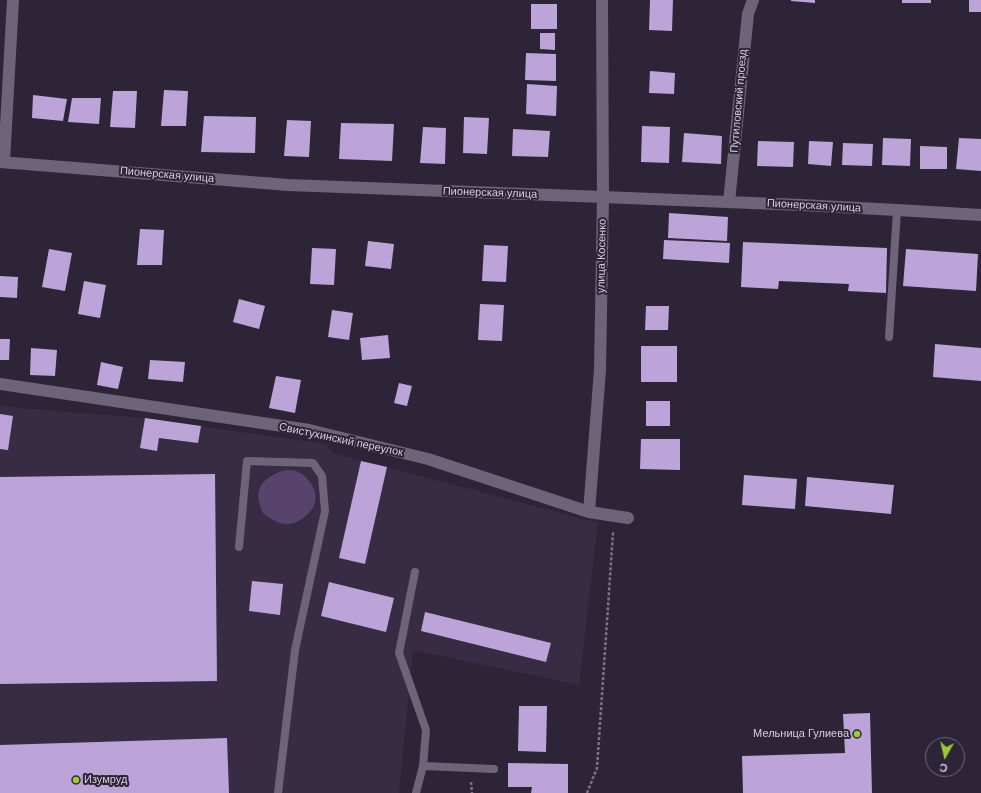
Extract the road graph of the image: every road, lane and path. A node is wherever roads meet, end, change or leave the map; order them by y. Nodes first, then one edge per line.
1 (13, 0) edge
2 (602, 0) edge
3 (753, 0) edge
4 (2, 162) edge
5 (603, 197) junction
6 (730, 202) junction
7 (897, 210) junction
8 (981, 215) edge
9 (889, 336) dead end
10 (0, 384) edge
11 (589, 512) junction
12 (628, 518) dead end
13 (608, 529) dead end
14 (239, 547) dead end
15 (415, 572) dead end
16 (423, 766) junction
17 (494, 769) dead end
18 (278, 793) edge
19 (416, 793) edge
20 (587, 793) edge

1 - 4 street
2 - 5 street, улица Косенко
3 - 6 street, Путиловский проезд
4 - 5 street, Пионерская улица
5 - 6 street, Пионерская улица
5 - 11 street, улица Косенко
6 - 7 street, Пионерская улица
7 - 8 street, Пионерская улица
7 - 9 lane
10 - 11 street, Свистухинский переулок
11 - 12 street, Свистухинский переулок
13 - 20 path
14 - 18 lane
15 - 16 lane
16 - 17 lane
16 - 19 lane

